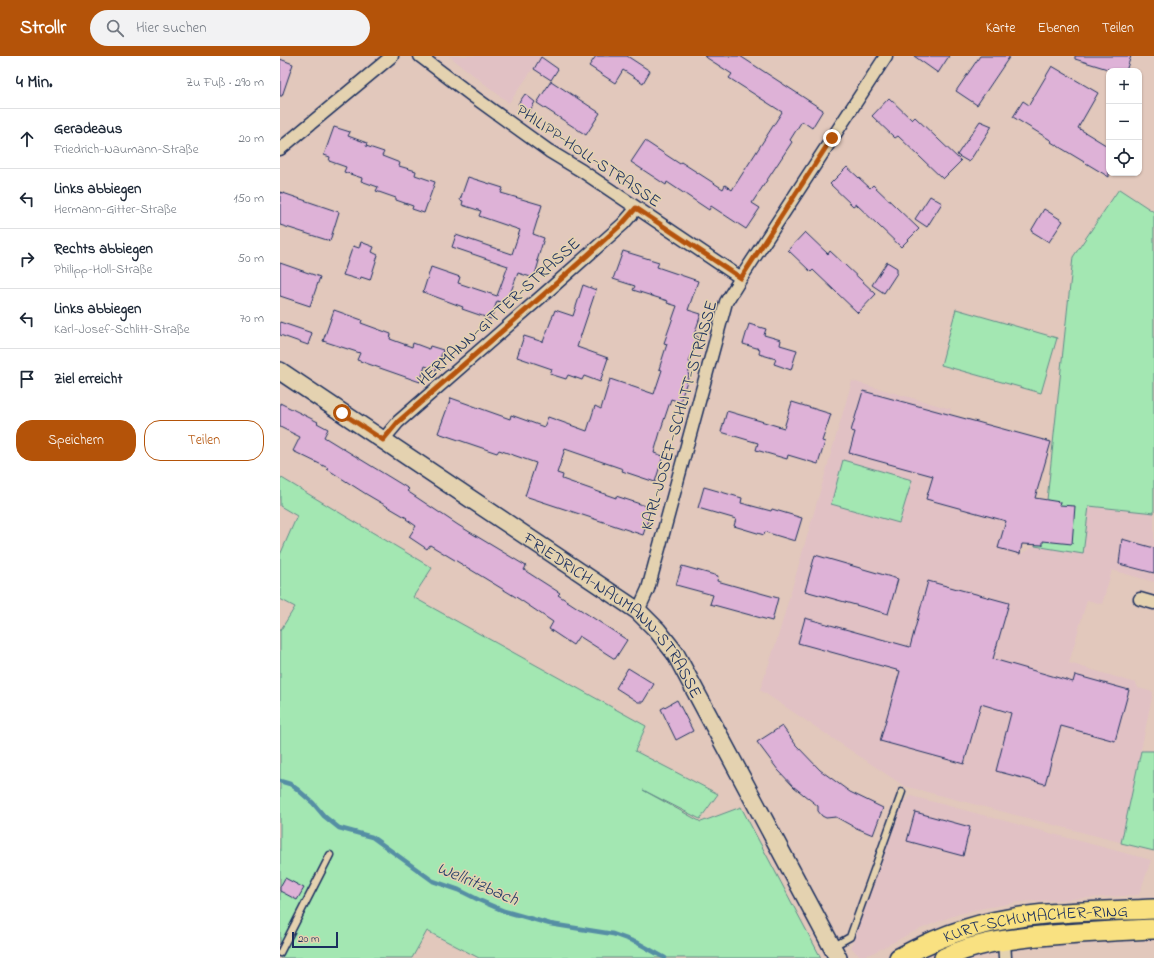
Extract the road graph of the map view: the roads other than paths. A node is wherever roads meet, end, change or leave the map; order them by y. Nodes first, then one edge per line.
1 (392, 56) edge
2 (420, 56) edge
3 (886, 56) edge
4 (280, 149) edge
5 (636, 208) junction
6 (741, 278) junction
7 (280, 371) edge
8 (383, 440) junction
9 (1140, 599) dead end
10 (1154, 603) edge
11 (638, 611) junction
12 (902, 792) dead end
13 (330, 855) dead end
14 (1154, 909) edge
15 (1154, 929) edge
16 (1004, 949) edge
17 (835, 952) edge
18 (280, 953) edge
19 (899, 958) edge
20 (944, 958) edge

1 - 4 street
2 - 5 street, PHILIPP-HOLL-STRASSE
3 - 6 street, KARL-JOSEF-SCHLITT-STRASSE
5 - 6 street, PHILIPP-HOLL-STRASSE
5 - 8 street, HERMANN-GITTER-STRASSE
6 - 11 street, KARL-JOSEF-SCHLITT-STRASSE
7 - 8 street, FRIEDRICH-NAUMANN-STRASSE
8 - 11 street, FRIEDRICH-NAUMANN-STRASSE
9 - 10 street
11 - 17 street, FRIEDRICH-NAUMANN-STRASSE
12 - 17 lane
13 - 18 lane
14 - 19 main road, KURT-SCHUMACHER-RING
15 - 16 main road, KURT-SCHUMACHER-RING
16 - 20 main road, KURT-SCHUMACHER-RING

